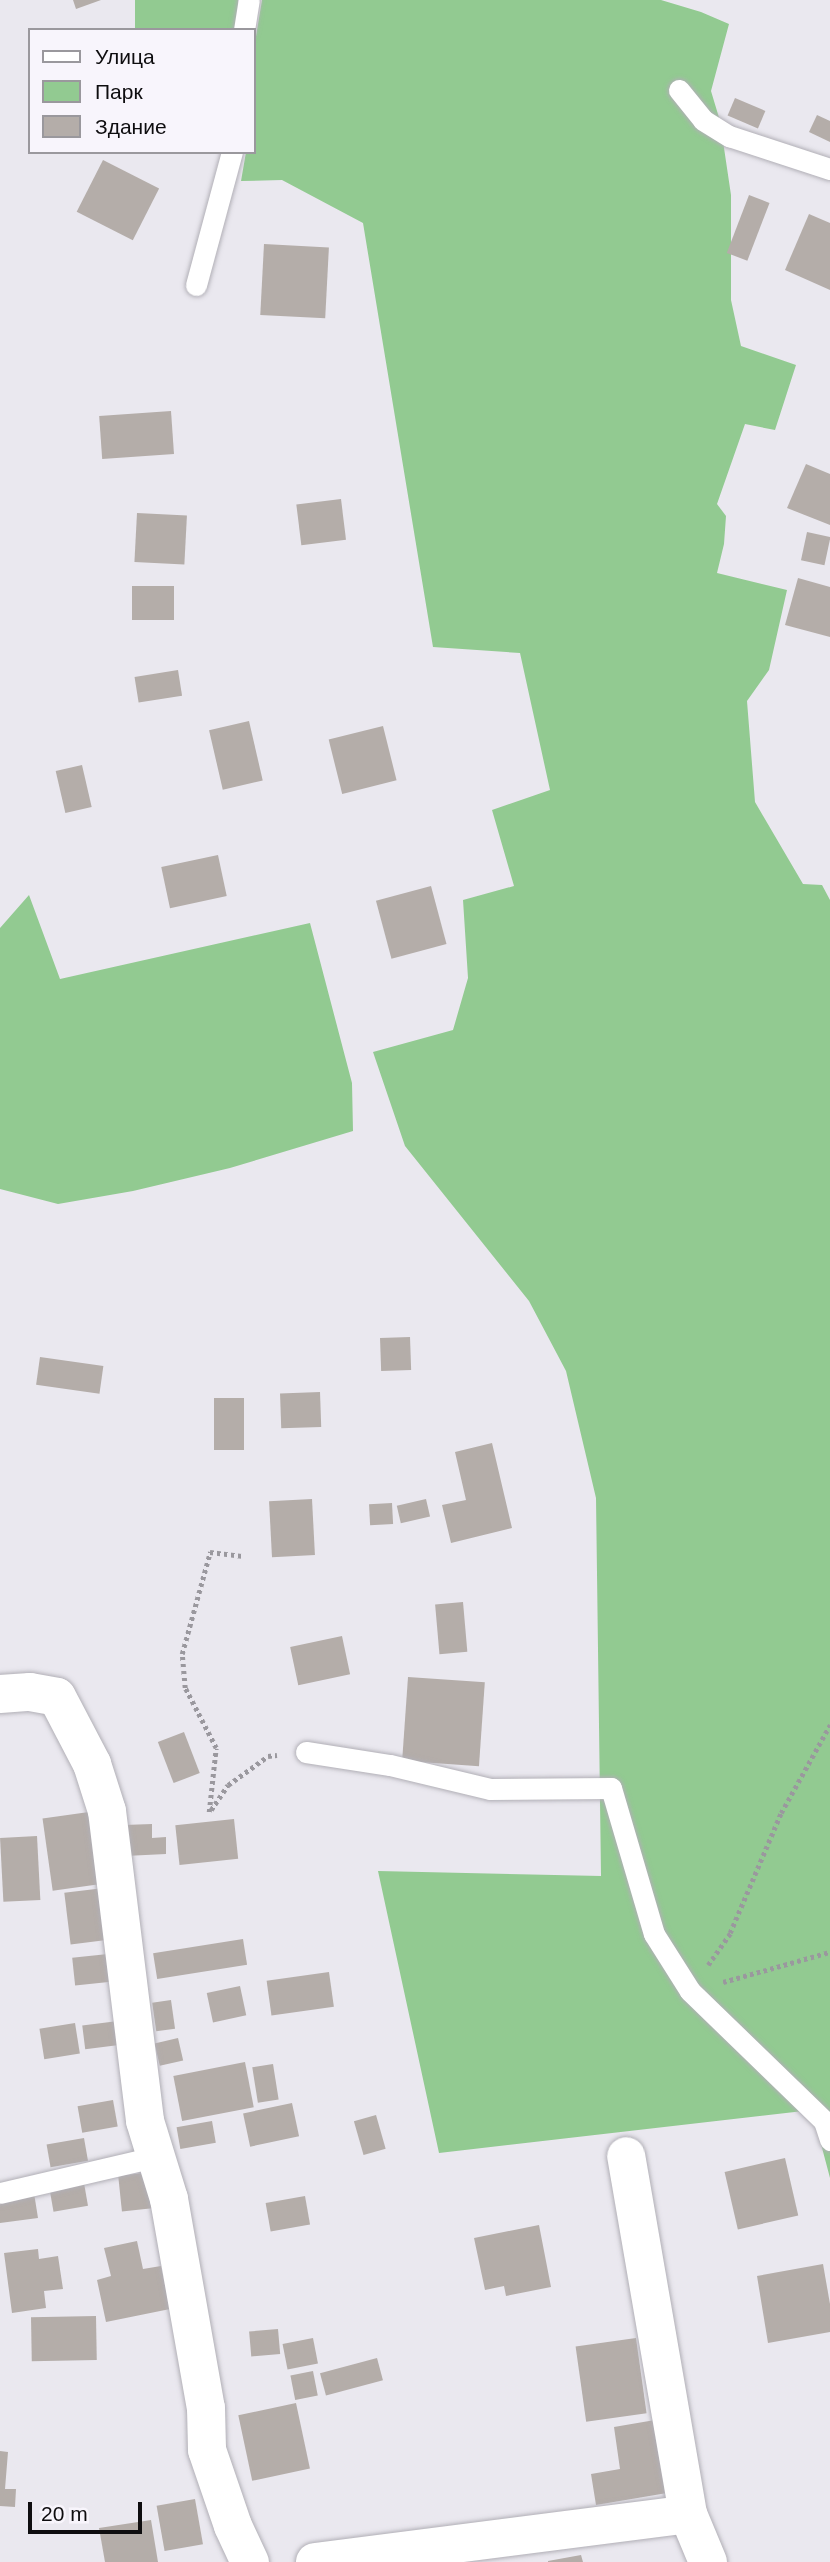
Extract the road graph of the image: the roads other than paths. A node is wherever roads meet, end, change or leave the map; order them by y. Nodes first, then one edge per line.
1 (249, 0) edge
2 (244, 28) edge
3 (679, 90) dead end
4 (231, 154) edge
5 (830, 169) edge
6 (196, 285) dead end
7 (0, 1694) edge
8 (306, 1752) road end
9 (830, 2140) edge
10 (626, 2156) dead end
11 (155, 2157) junction
12 (0, 2193) edge
13 (688, 2514) junction
14 (238, 2558) edge
15 (315, 2562) edge
16 (708, 2562) edge

1 - 2 lane
3 - 5 lane
4 - 6 lane
7 - 11 street
8 - 9 lane
10 - 13 street
11 - 12 lane
11 - 14 street
13 - 15 street
13 - 16 street

